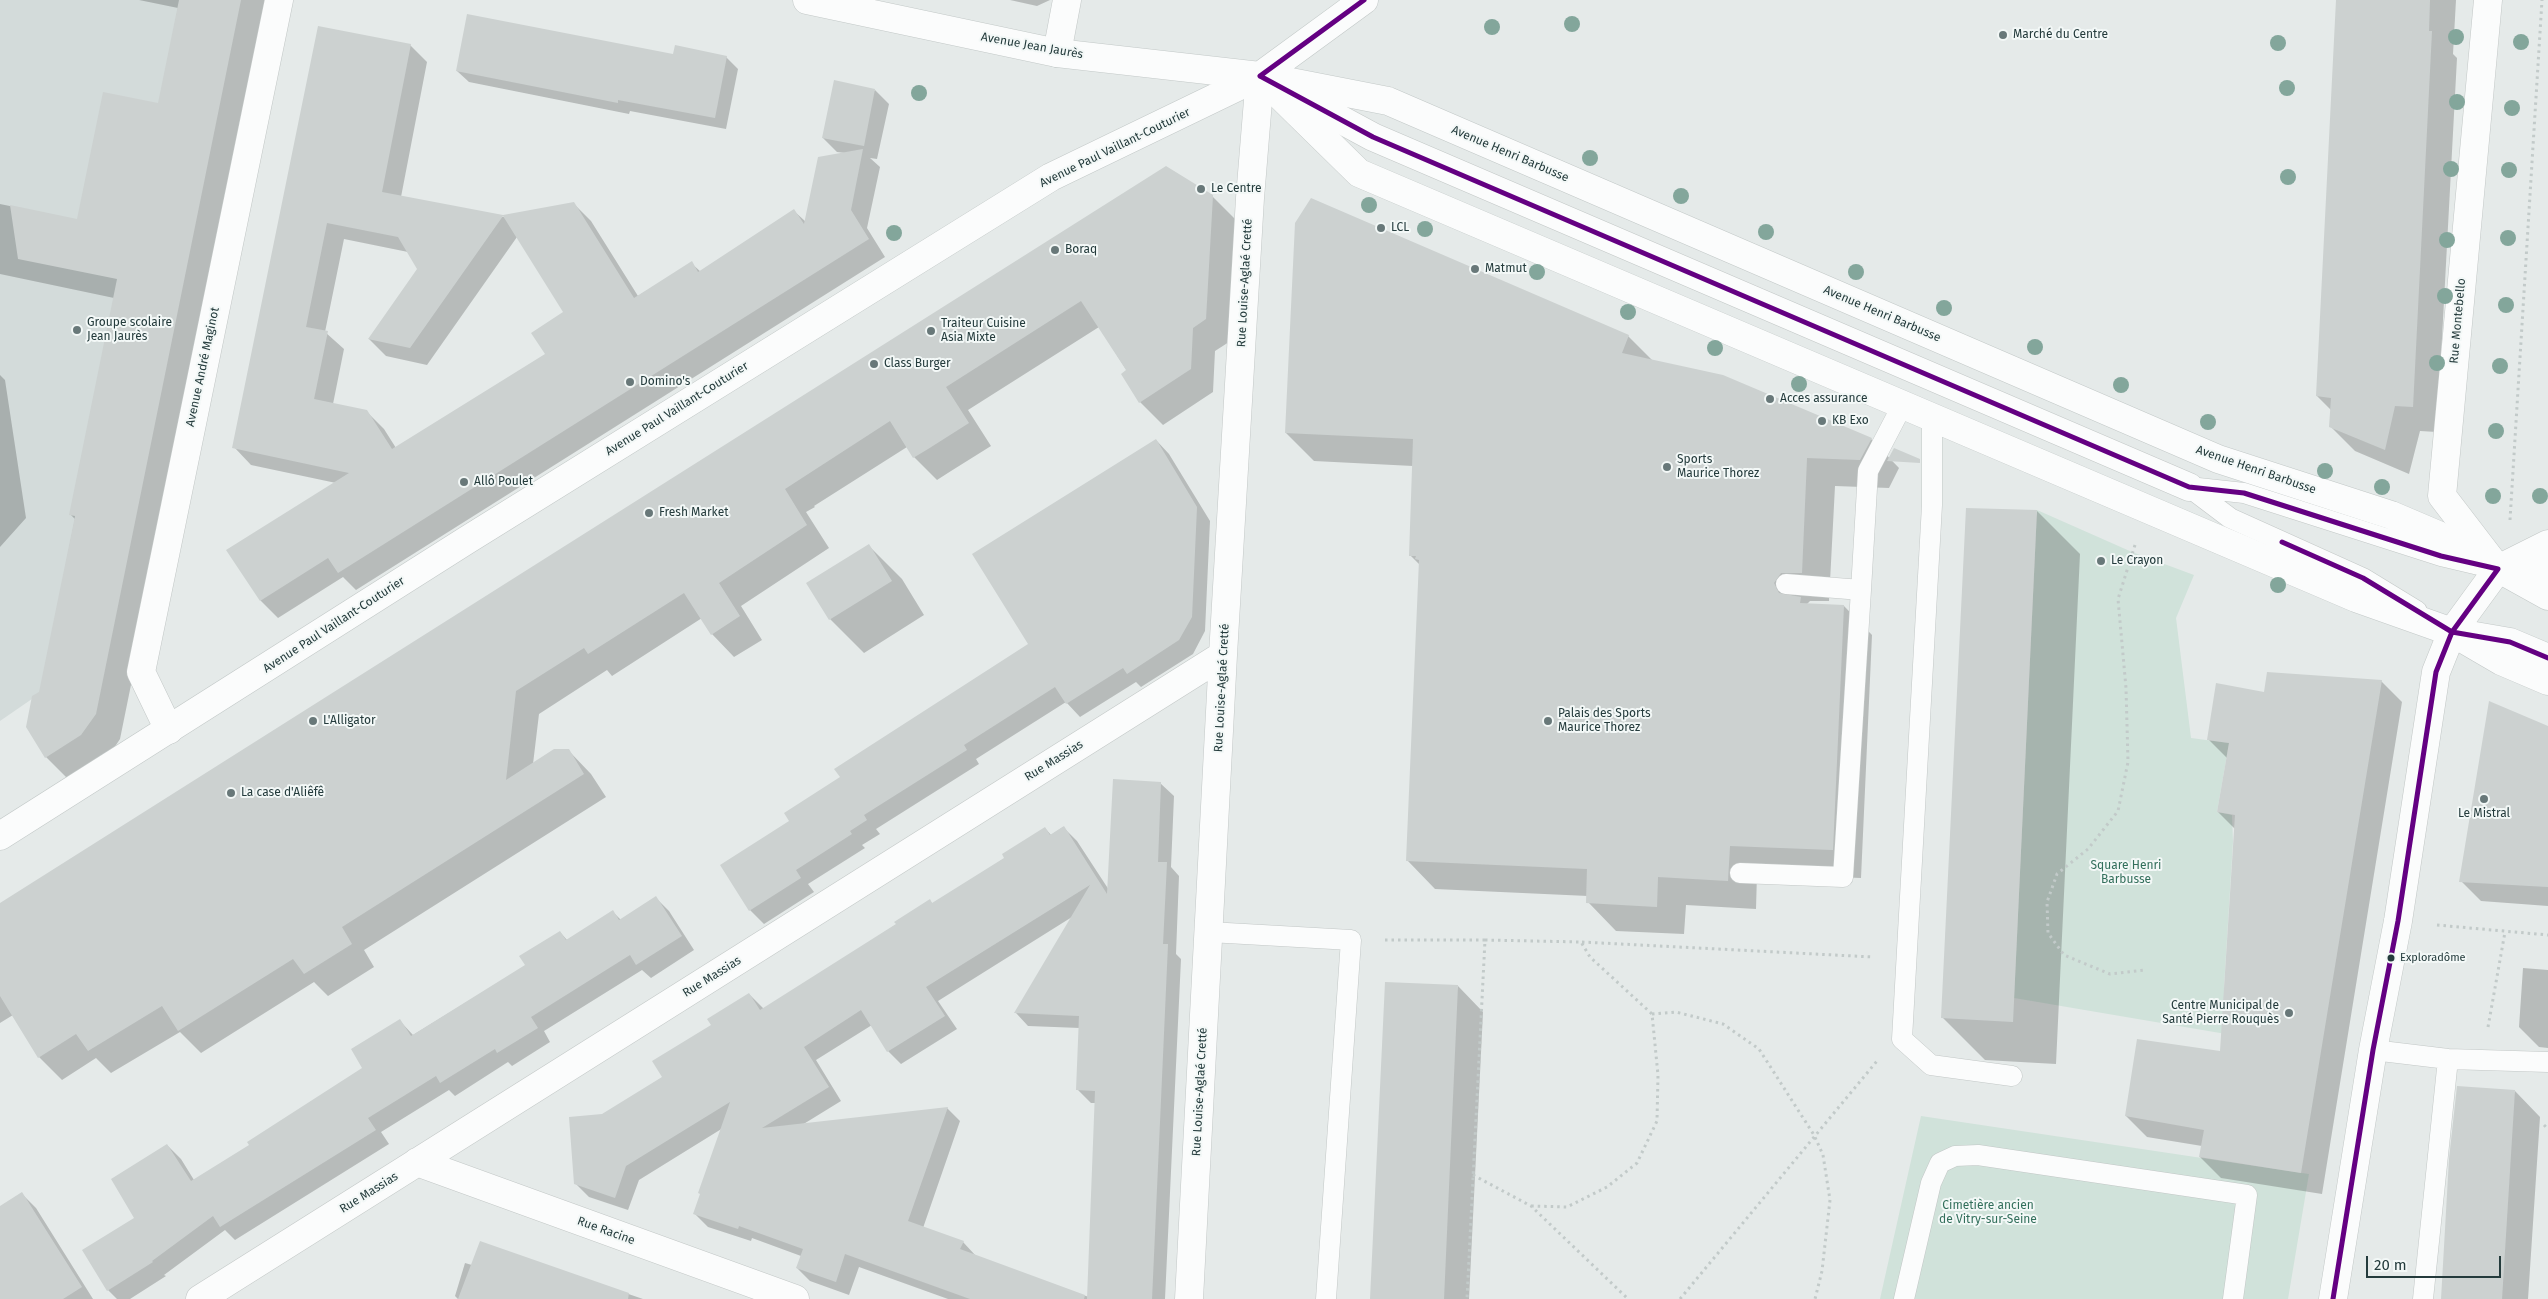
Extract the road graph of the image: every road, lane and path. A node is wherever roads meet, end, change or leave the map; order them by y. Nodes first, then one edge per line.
1 (279, 0) edge
2 (807, 0) edge
3 (1067, 0) edge
4 (1364, 0) edge
5 (2488, 0) edge
6 (2542, 0) edge
7 (1057, 52) junction
8 (1260, 76) junction
9 (1903, 404) junction
10 (1932, 416) junction
11 (2189, 487) junction
12 (2509, 526) dead end
13 (2136, 542) dead end
14 (2548, 544) edge
15 (2498, 569) junction
16 (2548, 573) edge
17 (1786, 584) dead end
18 (1861, 590) junction
19 (2548, 596) edge
20 (2452, 632) junction
21 (1223, 655) junction
22 (2548, 658) edge
23 (2548, 681) edge
24 (169, 730) junction
25 (0, 836) edge
26 (1740, 873) dead end
27 (2398, 921) junction
28 (1209, 932) junction
29 (2506, 932) junction
30 (2548, 936) edge
31 (1351, 940) junction
32 (1485, 940) junction
33 (1581, 942) junction
34 (1907, 959) junction
35 (2145, 970) dead end
36 (1652, 1014) junction
37 (1902, 1039) junction
38 (2373, 1050) junction
39 (2448, 1059) junction
40 (2482, 1059) junction
41 (2548, 1062) edge
42 (2012, 1076) dead end
43 (2544, 1126) dead end
44 (2548, 1129) edge
45 (1814, 1135) junction
46 (417, 1162) junction
47 (1474, 1175) junction
48 (1531, 1206) junction
49 (200, 1299) edge
50 (795, 1299) edge
51 (1189, 1299) edge
52 (1326, 1299) edge
53 (1468, 1299) edge
54 (1628, 1299) edge
55 (1680, 1299) edge
56 (1815, 1299) edge
57 (1904, 1299) edge
58 (2233, 1299) edge
59 (2333, 1299) edge
60 (2423, 1299) edge

1 - 24 street, Avenue André Maginot
2 - 7 street, Avenue Jean Jaurès
3 - 7 street
4 - 8 street, Avenue Paul Vaillant-Couturier
5 - 15 street, Rue Montebello
6 - 12 path
7 - 8 street, Avenue Jean Jaurès
8 - 9 street, Avenue Henri Barbusse
8 - 11 street, Avenue Henri Barbusse
8 - 15 street, Avenue Henri Barbusse
8 - 21 street, Rue Louise-Aglaé Cretté
8 - 24 street, Avenue Paul Vaillant-Couturier
9 - 10 street, Avenue Henri Barbusse
9 - 18 lane
10 - 20 street, Avenue Henri Barbusse
10 - 34 lane
11 - 15 lane, Avenue Henri Barbusse
11 - 20 lane, Avenue Henri Barbusse
13 - 35 path
14 - 15 street
15 - 16 street, Avenue Henri Barbusse
15 - 19 street, Avenue Henri Barbusse
15 - 20 street
17 - 18 lane
18 - 26 lane
20 - 22 street, Avenue Henri Barbusse
20 - 23 street, Avenue Henri Barbusse
20 - 27 street
21 - 28 street, Rue Louise-Aglaé Cretté
21 - 46 street, Rue Massias
24 - 25 street, Avenue Paul Vaillant-Couturier
27 - 29 path
27 - 38 street
28 - 31 lane
28 - 51 street, Rue Louise-Aglaé Cretté
29 - 30 path
29 - 40 path
31 - 32 path
31 - 52 lane
32 - 33 path
32 - 47 path
33 - 34 path
33 - 36 path
34 - 37 lane
36 - 45 path
36 - 48 path
37 - 42 lane
37 - 45 path
38 - 39 lane
38 - 59 street
39 - 40 lane
39 - 60 lane
40 - 41 lane
43 - 44 path
45 - 55 path
45 - 56 path
46 - 49 street, Rue Massias
46 - 50 street, Rue Racine
47 - 48 path
47 - 53 path
48 - 54 path
57 - 58 lane

